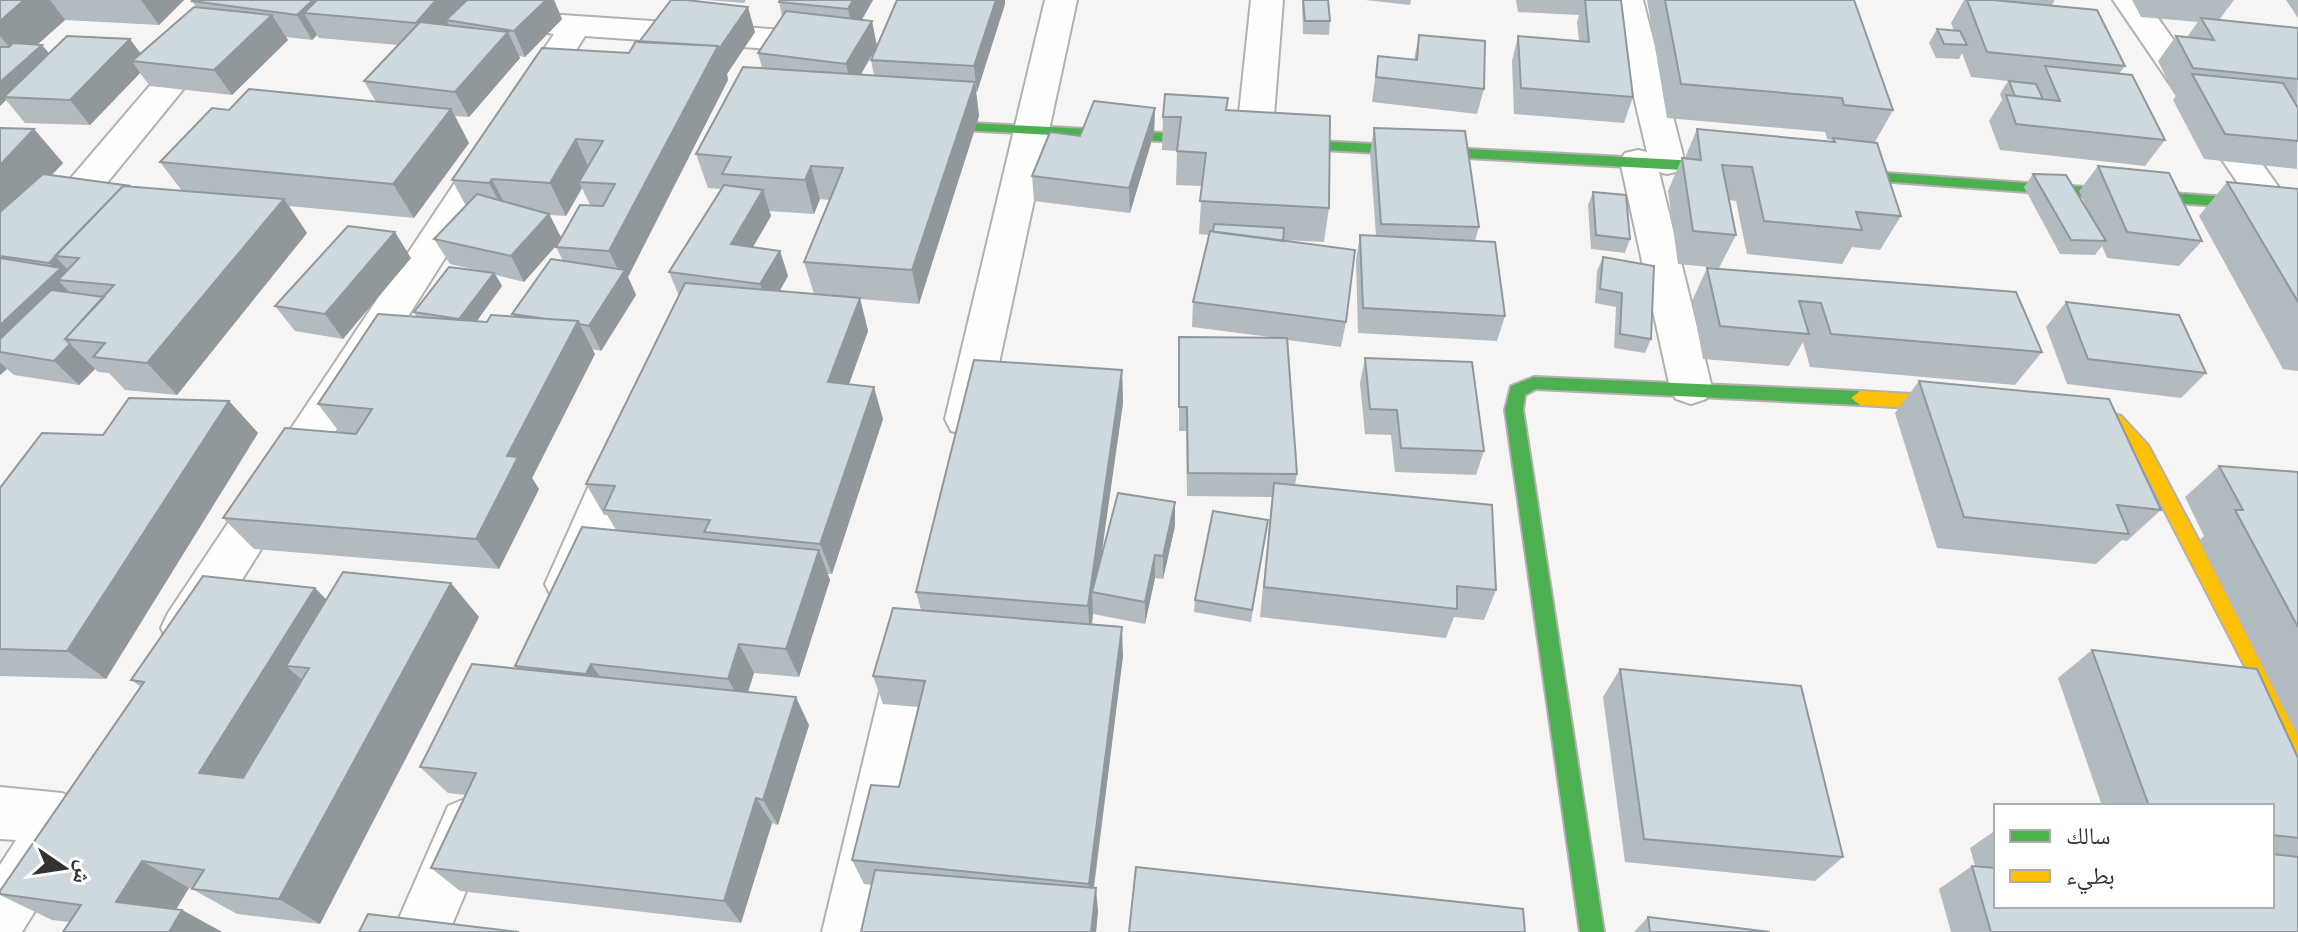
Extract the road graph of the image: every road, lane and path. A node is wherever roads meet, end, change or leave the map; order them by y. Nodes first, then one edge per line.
1 (815, 0) edge
2 (1061, 0) edge
3 (1267, 0) edge
4 (1627, 0) edge
5 (2129, 0) edge
6 (249, 2) edge
7 (514, 21) edge
8 (575, 26) junction
9 (891, 122) edge
10 (1030, 129) junction
11 (1254, 141) junction
12 (1652, 162) junction
13 (1762, 170) edge
14 (1810, 173) edge
15 (2285, 206) edge
16 (0, 287) edge
17 (1691, 388) junction
18 (1984, 405) edge
19 (2046, 409) edge
20 (638, 422) edge
21 (958, 455) edge
22 (923, 609) edge
23 (551, 626) edge
24 (164, 661) edge
25 (2298, 749) edge
26 (483, 786) edge
27 (0, 813) edge
28 (0, 915) edge
29 (421, 932) edge
30 (850, 932) edge
31 (1592, 932) edge

1 - 8 street
2 - 10 street
3 - 11 street
4 - 12 street
5 - 15 street
6 - 16 street
7 - 8 street
8 - 24 street
9 - 10 street
10 - 11 street
10 - 21 street
11 - 12 street
12 - 13 street
12 - 17 street
14 - 15 street
17 - 18 street
17 - 31 street
19 - 25 street
20 - 23 street
22 - 30 street
26 - 29 street
27 - 28 street

